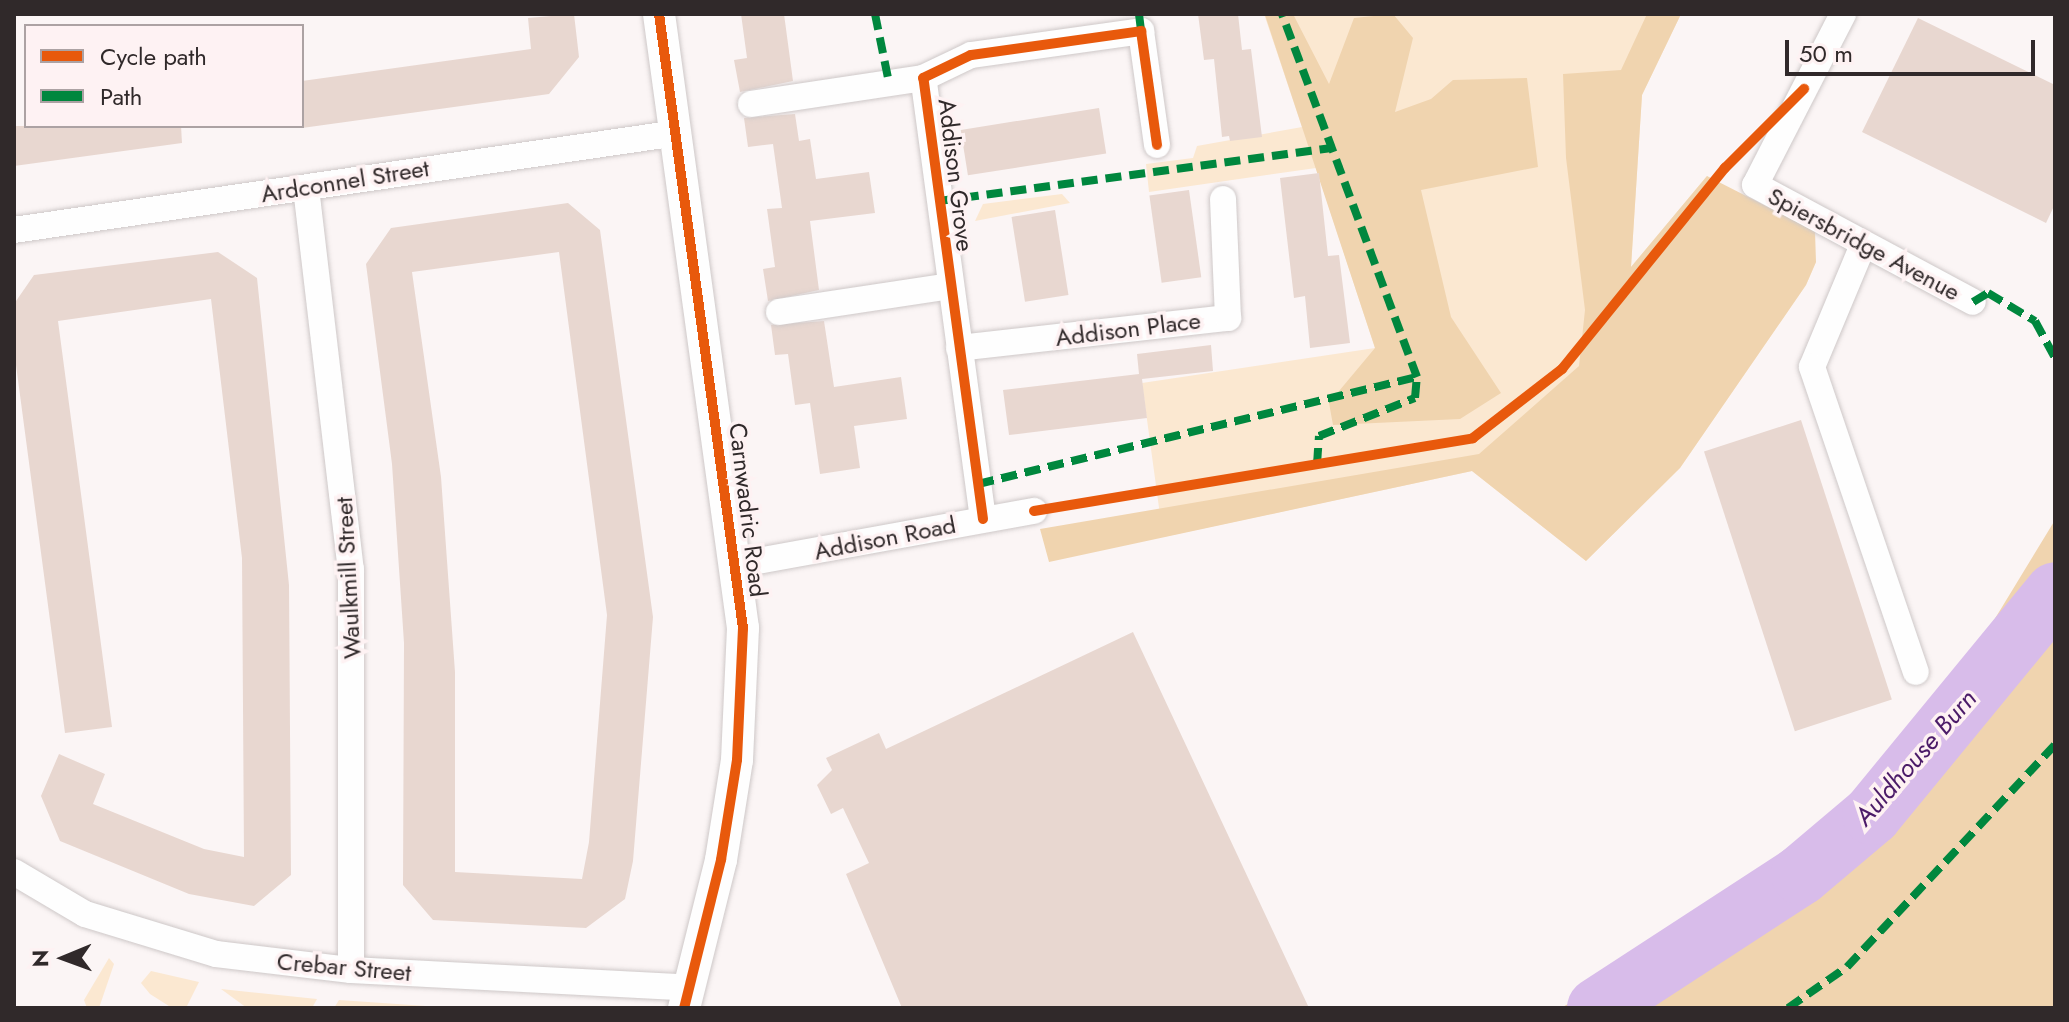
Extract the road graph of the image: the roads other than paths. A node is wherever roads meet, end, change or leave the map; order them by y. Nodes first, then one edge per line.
1 (659, 14) edge
2 (1843, 14) edge
3 (923, 78) junction
4 (751, 104) dead end
5 (677, 133) junction
6 (1157, 145) dead end
7 (306, 188) junction
8 (1223, 199) dead end
9 (14, 230) edge
10 (1863, 245) junction
11 (950, 286) junction
12 (1973, 302) dead end
13 (779, 312) dead end
14 (959, 348) junction
15 (1034, 511) dead end
16 (983, 519) junction
17 (736, 565) junction
18 (1916, 672) dead end
19 (14, 872) edge
20 (351, 970) junction
21 (688, 998) edge

1 - 5 street, Carnwadric Road
2 - 10 street, Spiersbridge Avenue
3 - 4 street
3 - 6 street, Addison Grove
3 - 11 street, Addison Grove
5 - 7 street, Ardconnel Street
5 - 17 street, Carnwadric Road
7 - 9 street, Ardconnel Street
7 - 20 street, Waulkmill Street
8 - 14 street, Addison Place
10 - 12 street, Spiersbridge Avenue
10 - 18 street
11 - 13 street
11 - 14 street, Addison Grove
14 - 16 street, Addison Grove
15 - 16 street, Addison Road
16 - 17 street, Addison Road
17 - 21 street, Carnwadric Road
19 - 20 street, Crebar Street
20 - 21 street, Crebar Street

